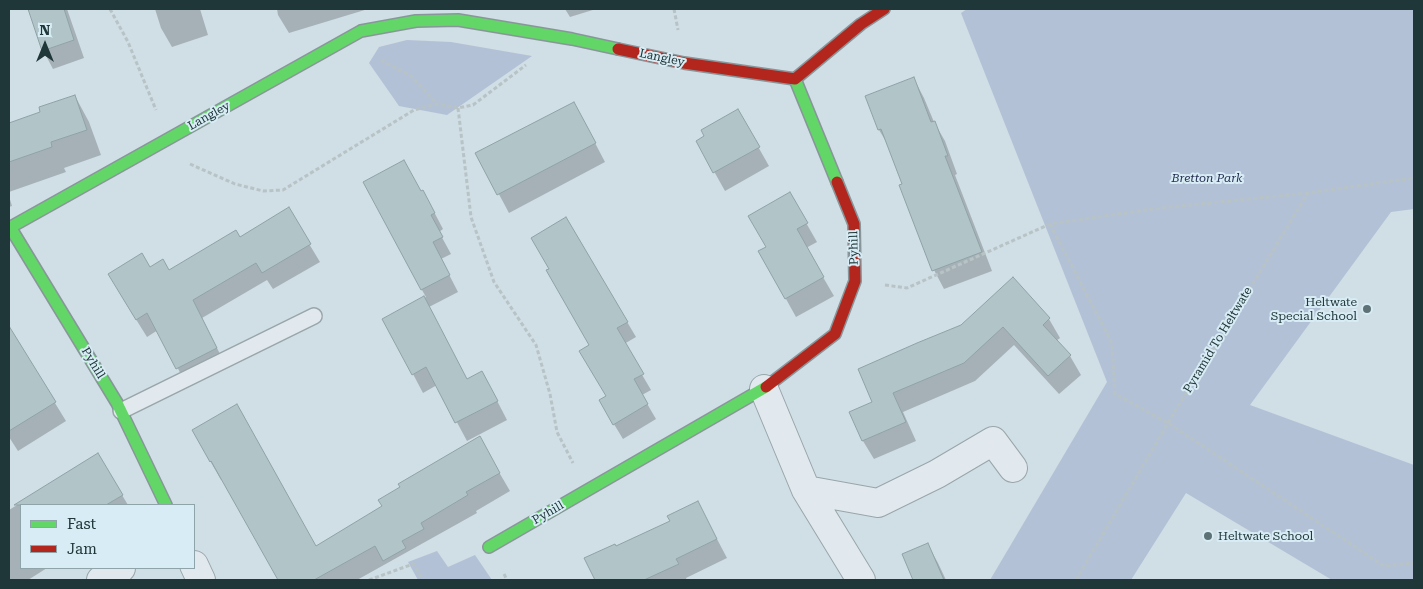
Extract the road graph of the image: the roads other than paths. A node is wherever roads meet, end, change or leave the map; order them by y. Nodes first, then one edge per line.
1 (884, 9) edge
2 (415, 15) edge
3 (795, 79) junction
4 (10, 228) edge
5 (314, 316) dead end
6 (764, 389) junction
7 (121, 411) junction
8 (1013, 468) dead end
9 (806, 490) junction
10 (166, 504) edge
11 (489, 547) dead end
12 (195, 567) edge
13 (119, 569) edge
14 (101, 580) edge
15 (201, 580) edge
16 (861, 580) edge

1 - 3 street
2 - 3 street, Langley
2 - 4 street, Langley
3 - 6 street, Pyhill
4 - 7 street, Pyhill
5 - 7 lane
6 - 9 street
6 - 11 street, Pyhill
7 - 10 street, Pyhill
8 - 9 street
9 - 16 street
12 - 15 street
13 - 14 street

